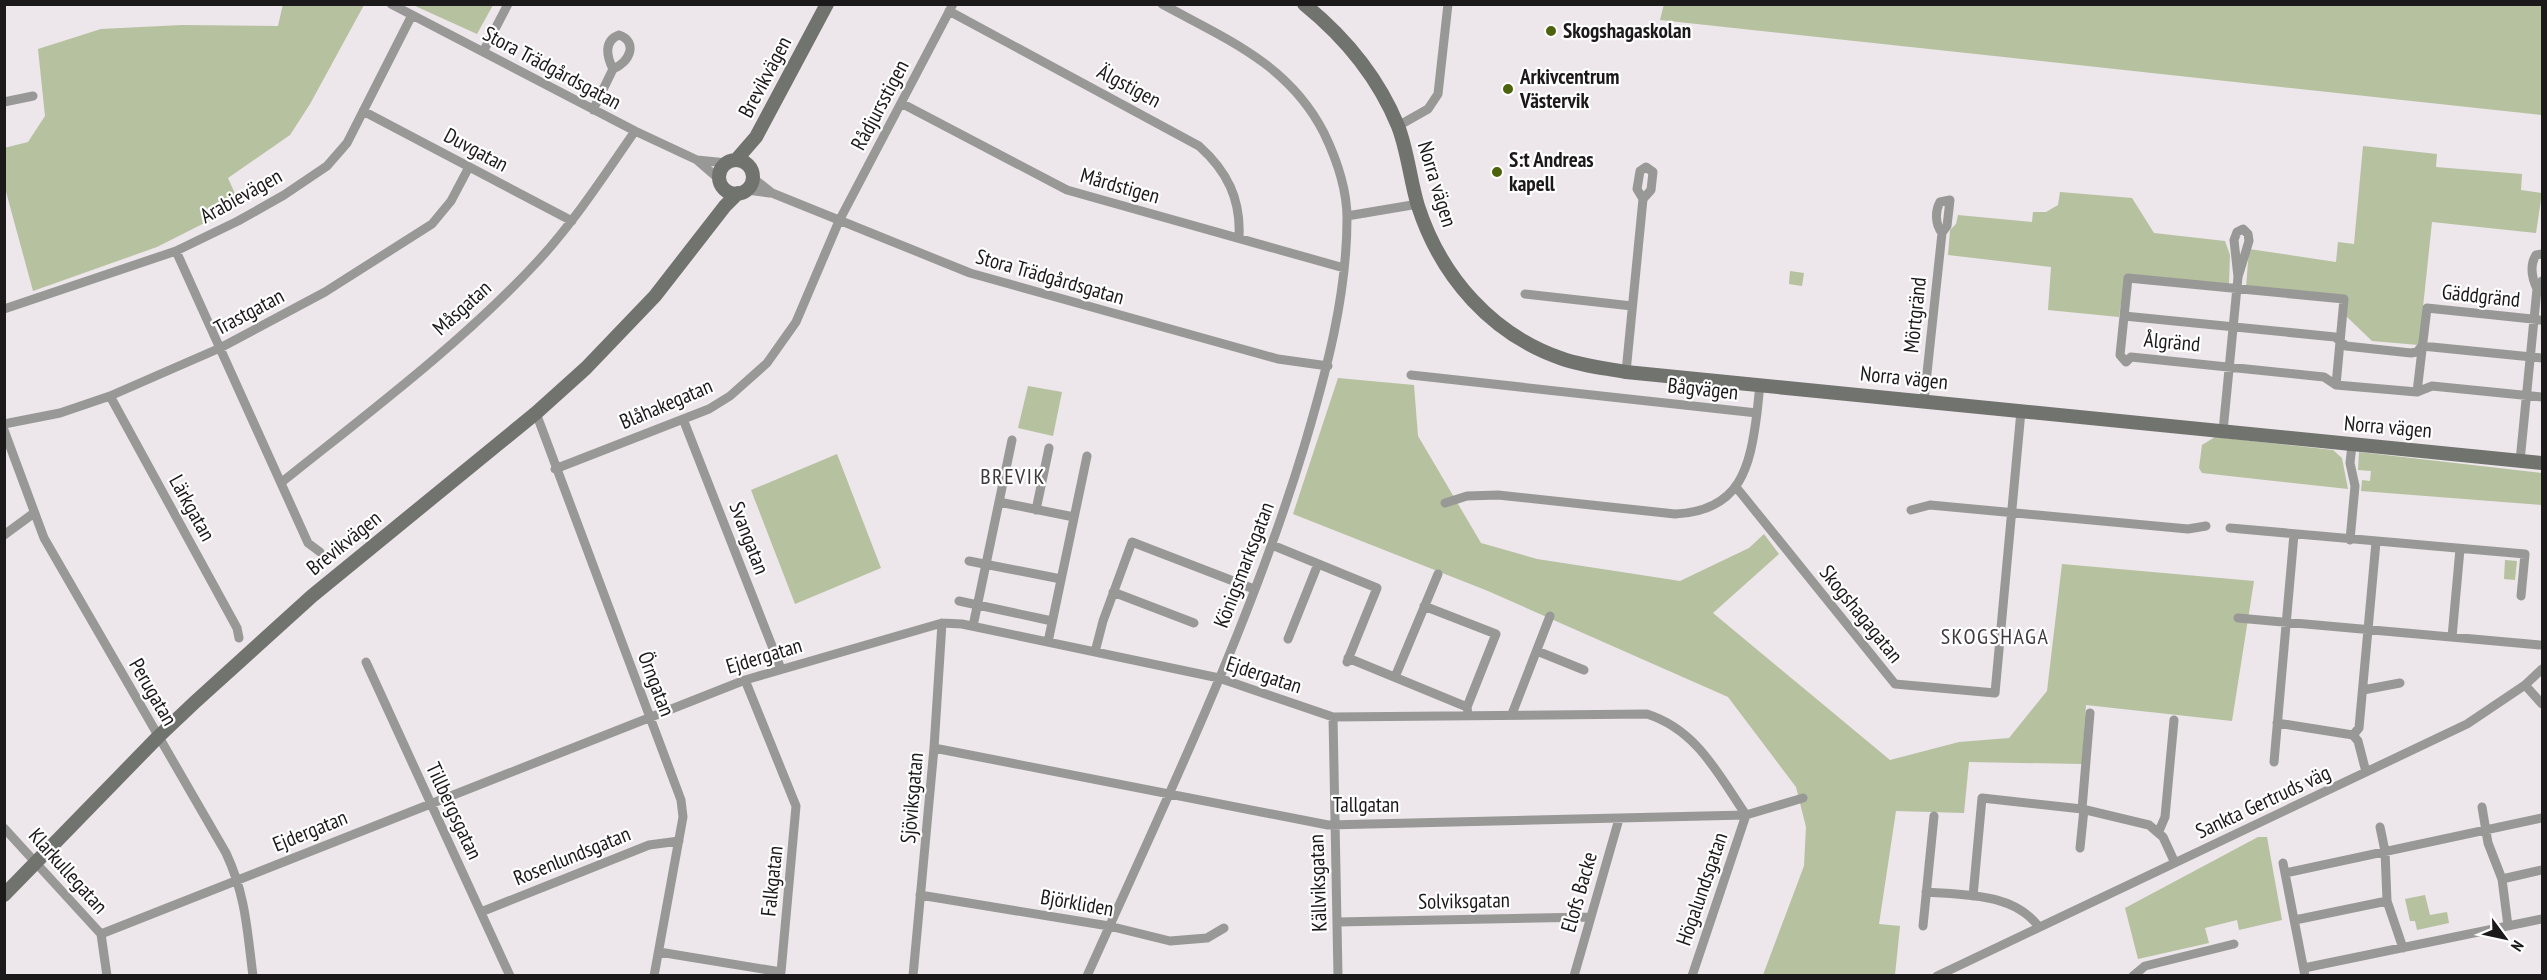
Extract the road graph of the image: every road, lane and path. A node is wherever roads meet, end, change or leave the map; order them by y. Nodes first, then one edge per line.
1 (391, 4) edge
2 (508, 4) edge
3 (827, 4) edge
4 (1162, 4) edge
5 (1305, 4) edge
6 (1448, 4) edge
7 (951, 8) edge
8 (412, 15) junction
9 (483, 52) junction
10 (613, 69) dead end
11 (33, 96) dead end
12 (4, 102) edge
13 (901, 103) junction
14 (593, 110) junction
15 (363, 111) junction
16 (1398, 126) junction
17 (635, 132) junction
18 (756, 137) junction
19 (697, 160) junction
20 (731, 161) junction
21 (469, 167) junction
22 (720, 181) junction
23 (747, 183) junction
24 (1643, 199) dead end
25 (1418, 204) junction
26 (1347, 216) junction
27 (572, 221) junction
28 (839, 221) junction
29 (710, 225) junction
30 (1942, 233) dead end
31 (1239, 237) junction
32 (176, 251) junction
33 (2542, 254) edge
34 (1344, 268) junction
35 (2238, 277) dead end
36 (2540, 285) edge
37 (2237, 289) junction
38 (1525, 294) dead end
39 (1632, 306) junction
40 (4, 309) edge
41 (2124, 316) junction
42 (2538, 320) edge
43 (2233, 327) junction
44 (2340, 342) junction
45 (2422, 346) junction
46 (220, 348) junction
47 (2530, 357) junction
48 (2542, 358) edge
49 (1328, 366) junction
50 (2229, 366) junction
51 (1626, 372) junction
52 (1411, 375) dead end
53 (1760, 384) junction
54 (2336, 385) junction
55 (2417, 392) junction
56 (110, 396) junction
57 (2527, 396) junction
58 (2542, 397) edge
59 (1924, 401) junction
60 (2020, 411) junction
61 (536, 413) junction
62 (1757, 413) junction
63 (683, 419) junction
64 (4, 424) edge
65 (4, 430) edge
66 (2223, 431) junction
67 (1012, 440) dead end
68 (2352, 445) junction
69 (1049, 448) dead end
70 (1087, 456) dead end
71 (2520, 461) junction
72 (2542, 463) edge
73 (555, 469) junction
74 (282, 482) junction
75 (1736, 487) junction
76 (999, 502) junction
77 (1444, 503) dead end
78 (1036, 510) junction
79 (1911, 510) dead end
80 (34, 513) junction
81 (2011, 513) junction
82 (1074, 517) junction
83 (2206, 526) dead end
84 (2230, 528) dead end
85 (2294, 534) junction
86 (4, 535) edge
87 (2350, 540) junction
88 (2376, 542) junction
89 (1272, 545) junction
90 (2460, 549) junction
91 (321, 552) dead end
92 (969, 561) dead end
93 (986, 564) junction
94 (1318, 564) junction
95 (1438, 574) dead end
96 (1061, 579) junction
97 (1254, 589) junction
98 (1113, 592) junction
99 (2521, 596) dead end
100 (960, 601) dead end
101 (977, 604) junction
102 (1424, 606) junction
103 (1550, 616) dead end
104 (2238, 618) dead end
105 (1053, 621) junction
106 (942, 623) junction
107 (1194, 623) dead end
108 (2286, 623) junction
109 (973, 626) junction
110 (2368, 630) junction
111 (2452, 637) junction
112 (239, 638) dead end
113 (1288, 639) dead end
114 (1048, 642) junction
115 (2540, 645) dead end
116 (1095, 651) junction
117 (1537, 651) junction
118 (366, 662) dead end
119 (781, 669) junction
120 (2542, 669) edge
121 (1584, 670) dead end
122 (1395, 677) junction
123 (1219, 678) junction
124 (745, 680) junction
125 (2400, 683) dead end
126 (2525, 685) junction
127 (2362, 690) junction
128 (2542, 704) edge
129 (1468, 711) junction
130 (2090, 713) dead end
131 (1512, 714) junction
132 (649, 716) junction
133 (1333, 717) junction
134 (2174, 720) dead end
135 (2277, 723) junction
136 (2353, 735) junction
137 (158, 737) junction
138 (934, 748) junction
139 (2274, 762) dead end
140 (2366, 772) junction
141 (1168, 795) junction
142 (1803, 798) dead end
143 (430, 802) junction
144 (2482, 807) dead end
145 (2083, 809) junction
146 (1746, 814) junction
147 (1934, 816) dead end
148 (2542, 818) edge
149 (1619, 819) junction
150 (1335, 825) junction
151 (2380, 827) dead end
152 (4, 828) edge
153 (2486, 830) junction
154 (2159, 831) junction
155 (679, 841) junction
156 (2080, 848) dead end
157 (2385, 851) junction
158 (36, 863) junction
159 (2175, 863) junction
160 (2542, 870) edge
161 (238, 879) junction
162 (2502, 879) junction
163 (1926, 892) junction
164 (4, 895) edge
165 (920, 895) junction
166 (1972, 896) junction
167 (2387, 901) junction
168 (481, 912) junction
169 (1590, 917) junction
170 (2542, 919) edge
171 (2295, 920) junction
172 (1337, 922) junction
173 (1110, 926) junction
174 (1923, 926) dead end
175 (2508, 926) junction
176 (2039, 927) junction
177 (1224, 928) dead end
178 (101, 934) junction
179 (2234, 944) dead end
180 (2403, 948) junction
181 (659, 952) junction
182 (2305, 972) edge
183 (107, 975) edge
184 (253, 975) edge
185 (510, 975) edge
186 (654, 975) edge
187 (913, 975) edge
188 (1088, 975) edge
189 (1338, 975) edge
190 (1574, 975) edge
191 (1692, 975) edge
192 (1937, 975) edge
193 (2133, 975) edge

1 - 8 street, Stora Trädgårdsgatan
2 - 9 street
3 - 18 street, Brevikvägen
4 - 26 street, Königsmarksgatan
5 - 16 street, Norra vägen
6 - 16 street, Norra vägen
7 - 13 street, Rådjursstigen
7 - 31 street, Älgstigen
8 - 9 street, Stora Trädgårdsgatan
8 - 15 street, Arabievägen
9 - 14 street, Stora Trädgårdsgatan
10 - 14 street
11 - 12 street
13 - 28 street, Rådjursstigen
13 - 31 street, Mårdstigen
14 - 17 street, Stora Trädgårdsgatan
15 - 21 street, Duvgatan
15 - 32 street, Arabievägen
16 - 25 street, Norra vägen
17 - 19 street, Stora Trädgårdsgatan
17 - 27 street, Måsgatan
18 - 20 street, Brevikvägen
18 - 23 street, Brevikvägen
19 - 20 street, Stora Trädgårdsgatan
19 - 22 street, Stora Trädgårdsgatan
20 - 22 street
20 - 23 street
21 - 27 street, Duvgatan
21 - 46 street, Trastgatan
22 - 23 street
22 - 29 street, Brevikvägen
23 - 28 street, Stora Trädgårdsgatan
23 - 29 street, Brevikvägen
24 - 39 street
25 - 26 street
25 - 51 street, Norra vägen
26 - 34 street, Königsmarksgatan
27 - 74 street, Måsgatan
28 - 49 street, Stora Trädgårdsgatan
28 - 63 street, Blåhakegatan
29 - 61 street, Brevikvägen
30 - 59 street, Mörtgränd
31 - 34 street, Mårdstigen
32 - 40 street, Arabievägen
32 - 46 street
33 - 36 street, Gäddgränd
34 - 49 street, Königsmarksgatan
35 - 37 street, Ålgränd
36 - 42 street, Gäddgränd
37 - 41 street, Ålgränd
37 - 43 street, Ålgränd
37 - 44 street, Ålgränd
38 - 39 street
39 - 51 street
41 - 43 street, Ålgränd
41 - 50 street, Ålgränd
42 - 45 street, Gäddgränd
42 - 47 street, Gäddgränd
43 - 44 street, Ålgränd
43 - 50 street, Ålgränd
44 - 45 street
44 - 54 street, Ålgränd
45 - 47 street
45 - 55 street, Gäddgränd
46 - 56 street, Trastgatan
46 - 74 street
47 - 48 street
47 - 57 street, Gäddgränd
49 - 89 street, Königsmarksgatan
50 - 54 street, Ålgränd
50 - 66 street, Ålgränd
51 - 53 street, Norra vägen
52 - 62 street, Bågvägen
53 - 59 street, Norra vägen
53 - 62 street
54 - 55 street
55 - 57 street
56 - 64 street, Trastgatan
56 - 112 street, Lärkgatan
57 - 58 street
57 - 71 street, Gäddgränd
59 - 60 street, Norra vägen
60 - 66 street, Norra vägen
60 - 81 street, Skogshagagatan
61 - 73 street, Örngatan
61 - 137 street, Brevikvägen
62 - 75 street, Bågvägen
63 - 73 street, Blåhakegatan
63 - 119 street, Svangatan
65 - 80 street, Perugatan
66 - 68 street, Norra vägen
67 - 76 street
68 - 71 street, Norra vägen
68 - 87 street
69 - 78 street
70 - 82 street
71 - 72 street, Norra vägen
73 - 132 street, Örngatan
74 - 91 street
75 - 77 street, Bågvägen
75 - 81 street, Skogshagagatan
76 - 78 street
76 - 93 street
78 - 82 street
79 - 81 street
80 - 86 street
80 - 137 street, Perugatan
81 - 83 street
82 - 96 street
84 - 85 street
85 - 87 street
85 - 108 street, Sankta Gertruds väg
87 - 88 street
88 - 90 street
88 - 110 street
89 - 94 street, Ejdergatan
89 - 97 street, Königsmarksgatan
90 - 99 street
90 - 111 street
92 - 93 street
93 - 96 street
93 - 101 street
94 - 113 street, Ejdergatan
94 - 122 street, Ejdergatan
95 - 102 street
96 - 105 street
97 - 98 street
97 - 123 street, Königsmarksgatan
98 - 107 street
98 - 116 street
100 - 101 street
101 - 105 street
101 - 109 street
102 - 122 street
102 - 129 street
103 - 117 street
104 - 108 street
105 - 114 street
106 - 109 street, Ejdergatan
106 - 119 street, Ejdergatan
106 - 138 street, Sjöviksgatan
108 - 110 street
108 - 135 street, Sankta Gertruds väg
109 - 114 street, Ejdergatan
110 - 111 street
110 - 127 street
111 - 115 street
114 - 116 street, Ejdergatan
116 - 123 street, Ejdergatan
117 - 121 street
117 - 131 street
118 - 143 street, Tillbergsgatan
119 - 124 street, Ejdergatan
120 - 126 street, Sankta Gertruds väg
122 - 129 street, Ejdergatan
123 - 133 street, Ejdergatan
123 - 141 street, Königsmarksgatan
124 - 132 street, Ejdergatan
124 - 181 street, Falkgatan
125 - 127 street
126 - 128 street
126 - 140 street, Sankta Gertruds väg
127 - 136 street
129 - 131 street, Ejdergatan
129 - 133 street, Ejdergatan
130 - 145 street
131 - 146 street, Ejdergatan
132 - 143 street, Ejdergatan
132 - 155 street, Örngatan
133 - 150 street, Källviksgatan
134 - 154 street, Sankta Gertruds väg
135 - 136 street, Sankta Gertruds väg
135 - 139 street, Sankta Gertruds väg
136 - 140 street
137 - 158 street, Brevikvägen
137 - 161 street, Perugatan
138 - 141 street, Tallgatan
138 - 165 street, Sjöviksgatan
140 - 159 street, Sankta Gertruds väg
141 - 150 street, Tallgatan
141 - 173 street, Königsmarksgatan
142 - 146 street, Tallgatan
143 - 161 street, Ejdergatan
143 - 168 street, Tillbergsgatan
144 - 153 street
145 - 154 street
145 - 156 street
145 - 166 street
146 - 149 street, Tallgatan
146 - 191 street, Högalundsgatan
147 - 163 street
148 - 153 street
149 - 150 street, Tallgatan
149 - 169 street, Elofs Backe
150 - 172 street, Källviksgatan
151 - 157 street
152 - 158 street, Klarkullegatan
153 - 157 street
153 - 162 street
154 - 159 street
155 - 168 street, Rosenlundsgatan
155 - 181 street, Örngatan
157 - 167 street
157 - 171 street
158 - 164 street, Brevikvägen
158 - 178 street, Klarkullegatan
159 - 176 street, Sankta Gertruds väg
160 - 162 street
161 - 178 street, Ejdergatan
161 - 184 street, Perugatan
162 - 175 street
163 - 166 street
163 - 174 street
165 - 173 street, Björkliden
165 - 187 street, Sjöviksgatan
166 - 176 street
167 - 171 street
167 - 180 street
168 - 185 street, Tillbergsgatan
169 - 172 street, Solviksgatan
169 - 190 street, Elofs Backe
170 - 175 street
171 - 182 street
172 - 189 street, Källviksgatan
173 - 177 street, Björkliden
173 - 188 street, Königsmarksgatan
175 - 180 street
176 - 192 street, Sankta Gertruds väg
178 - 183 street, Klarkullegatan
179 - 193 street
180 - 182 street
181 - 186 street, Örngatan

